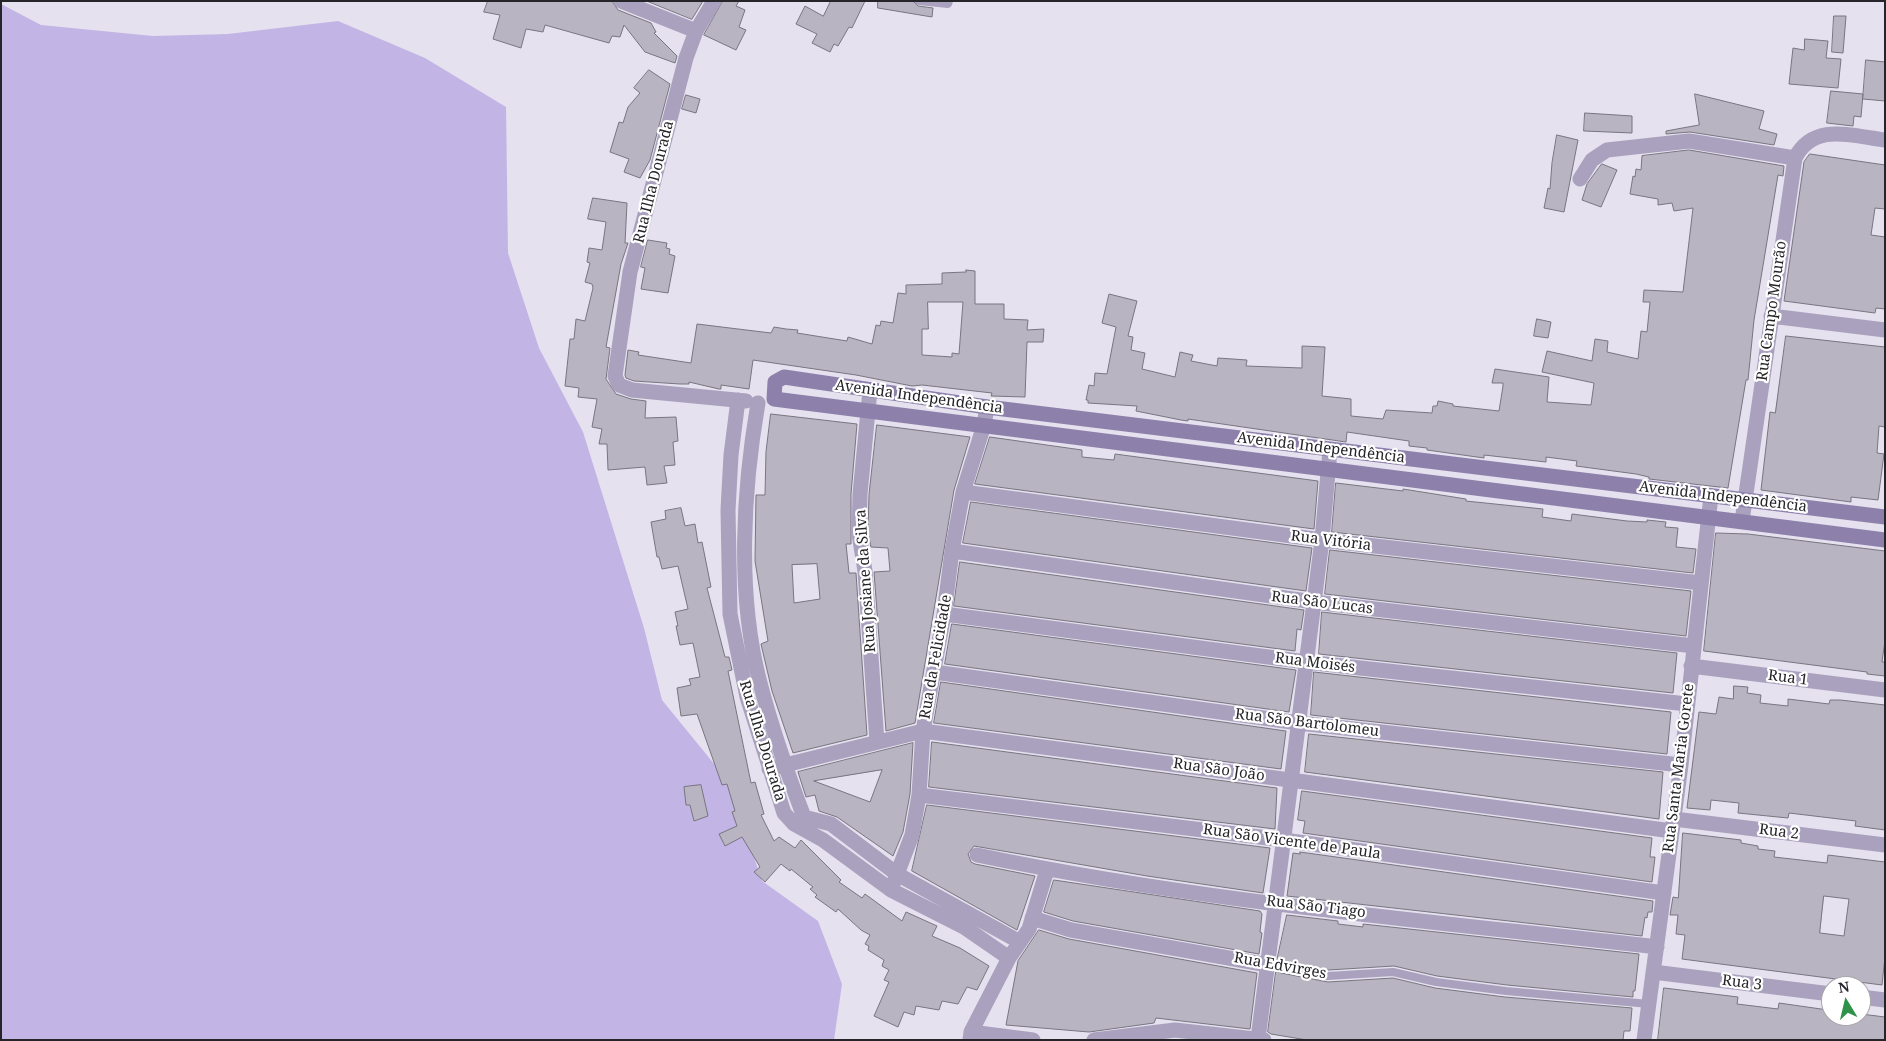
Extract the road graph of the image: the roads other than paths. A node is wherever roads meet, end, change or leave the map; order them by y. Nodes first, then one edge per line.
1 (621, 1) edge
2 (714, 1) edge
3 (919, 1) edge
4 (949, 1) edge
5 (696, 31) junction
6 (1885, 140) edge
7 (1795, 158) junction
8 (1580, 179) dead end
9 (1771, 316) junction
10 (1885, 330) edge
11 (615, 369) joint
12 (870, 390) junction
13 (774, 399) junction
14 (738, 400) junction
15 (758, 403) junction
16 (987, 406) junction
17 (867, 410) junction
18 (984, 425) junction
19 (1152, 427) junction
20 (1149, 447) junction
21 (1330, 450) junction
22 (731, 455) junction
23 (749, 456) junction
24 (1328, 470) junction
25 (1524, 471) junction
26 (963, 492) junction
27 (1522, 494) junction
28 (1711, 496) junction
29 (1744, 499) junction
30 (1708, 518) junction
31 (1885, 518) edge
32 (1742, 521) junction
33 (1322, 540) junction
34 (1885, 540) edge
35 (952, 551) junction
36 (1701, 583) junction
37 (1314, 602) junction
38 (748, 611) junction
39 (730, 614) junction
40 (944, 614) junction
41 (1694, 646) junction
42 (1306, 662) junction
43 (1691, 666) junction
44 (934, 672) junction
45 (1885, 690) edge
46 (1687, 704) junction
47 (1298, 723) junction
48 (923, 731) junction
49 (877, 742) junction
50 (785, 765) junction
51 (1681, 765) junction
52 (769, 769) junction
53 (1291, 780) junction
54 (920, 795) junction
55 (831, 824) junction
56 (1673, 825) junction
57 (817, 836) junction
58 (1284, 840) junction
59 (1885, 845) edge
60 (977, 855) dead end
61 (1048, 870) junction
62 (897, 874) junction
63 (891, 890) junction
64 (1664, 893) junction
65 (1276, 903) junction
66 (1032, 918) junction
67 (1020, 942) junction
68 (1657, 947) junction
69 (1009, 958) junction
70 (1268, 965) junction
71 (1653, 972) junction
72 (1821, 993) edge
73 (1871, 998) edge
74 (1885, 1000) edge
75 (1649, 1004) junction
76 (970, 1036) edge
77 (1258, 1039) edge
78 (1032, 1040) edge
79 (1094, 1040) edge
80 (1264, 1040) edge
81 (1644, 1040) edge

1 - 5 street
2 - 5 street, Rua Ilha Dourada
3 - 4 lane
5 - 11 street, Rua Ilha Dourada
6 - 7 street
7 - 8 street
7 - 9 street, Rua Campo Mourão
9 - 10 street
9 - 29 street, Rua Campo Mourão
11 - 14 street, Avenida Independência
12 - 13 main road, Avenida Independência
12 - 16 main road, Avenida Independência
12 - 17 street, Rua Josiane da Silva
13 - 15 street, Avenida Independência
13 - 17 main road, Avenida Independência
14 - 15 street, Avenida Independência
14 - 22 street, Rua Ilha Dourada
15 - 23 street, Rua Ilha Dourada
16 - 18 street, Rua da Felicidade
16 - 19 main road, Avenida Independência
17 - 18 main road, Avenida Independência
17 - 49 street, Rua Josiane da Silva
18 - 20 main road, Avenida Independência
18 - 26 street, Rua da Felicidade
19 - 20 main road
19 - 21 main road, Avenida Independência
20 - 24 main road, Avenida Independência
21 - 24 street
21 - 25 main road, Avenida Independência
22 - 23 street
22 - 39 street, Rua Ilha Dourada
23 - 38 street, Rua Ilha Dourada
24 - 27 main road, Avenida Independência
24 - 33 street
25 - 27 main road
25 - 28 main road, Avenida Independência
26 - 33 street, Rua Vitória
26 - 35 street, Rua da Felicidade
27 - 30 main road, Avenida Independência
28 - 29 main road, Avenida Independência
28 - 30 street, Rua Santa Maria Gorete
29 - 31 main road, Avenida Independência
29 - 32 street, Rua Campo Mourão
30 - 32 main road, Avenida Independência
30 - 36 street, Rua Santa Maria Gorete
32 - 34 main road, Avenida Independência
33 - 36 street, Rua Vitória
33 - 37 street
35 - 37 street, Rua São Lucas
35 - 40 street, Rua da Felicidade
36 - 41 street, Rua Santa Maria Gorete
37 - 41 street, Rua São Lucas
37 - 42 street
38 - 39 street
38 - 50 street, Rua Ilha Dourada
39 - 52 street, Rua Ilha Dourada
40 - 42 street, Rua Moisés
40 - 44 street, Rua da Felicidade
41 - 43 street, Rua Santa Maria Gorete
42 - 46 street, Rua Moisés
42 - 47 street
43 - 45 street, Rua 1
43 - 46 street, Rua Santa Maria Gorete
44 - 47 street, Rua São Bartolomeu
44 - 48 street, Rua da Felicidade
46 - 51 street, Rua Santa Maria Gorete
47 - 51 street, Rua São Bartolomeu
47 - 53 street
48 - 49 street, Rua São João
48 - 53 street, Rua São João
48 - 54 street, Rua da Felicidade
49 - 50 street, Rua São João
50 - 52 street, Rua São João
50 - 55 street, Rua Ilha Dourada
51 - 56 street, Rua Santa Maria Gorete
52 - 57 street, Rua Ilha Dourada
53 - 56 street, Rua São João
53 - 58 street
54 - 58 street, Rua São Vicente de Paula
54 - 62 street, Rua da Felicidade
55 - 57 street
55 - 62 street, Rua Ilha Dourada
56 - 59 street, Rua 2
56 - 64 street, Rua Santa Maria Gorete
57 - 63 street, Rua Ilha Dourada
58 - 64 street, Rua São Vicente de Paula
58 - 65 street
60 - 61 street, Rua São Tiago
61 - 65 street, Rua São Tiago
61 - 66 street
62 - 63 street, Rua da Felicidade
62 - 67 street, Rua Ilha Dourada
63 - 69 street, Rua Ilha Dourada
64 - 68 street, Rua Santa Maria Gorete
65 - 68 street, Rua São Tiago
65 - 70 street
66 - 67 street
66 - 70 street, Rua Edvirges
67 - 69 street
68 - 71 street, Rua Santa Maria Gorete
69 - 76 street
70 - 75 lane, Rua Edvirges
70 - 77 street
71 - 72 street, Rua 3
71 - 75 street, Rua Santa Maria Gorete
73 - 74 street
75 - 81 street, Rua Santa Maria Gorete
76 - 78 street
77 - 79 street
77 - 80 street

